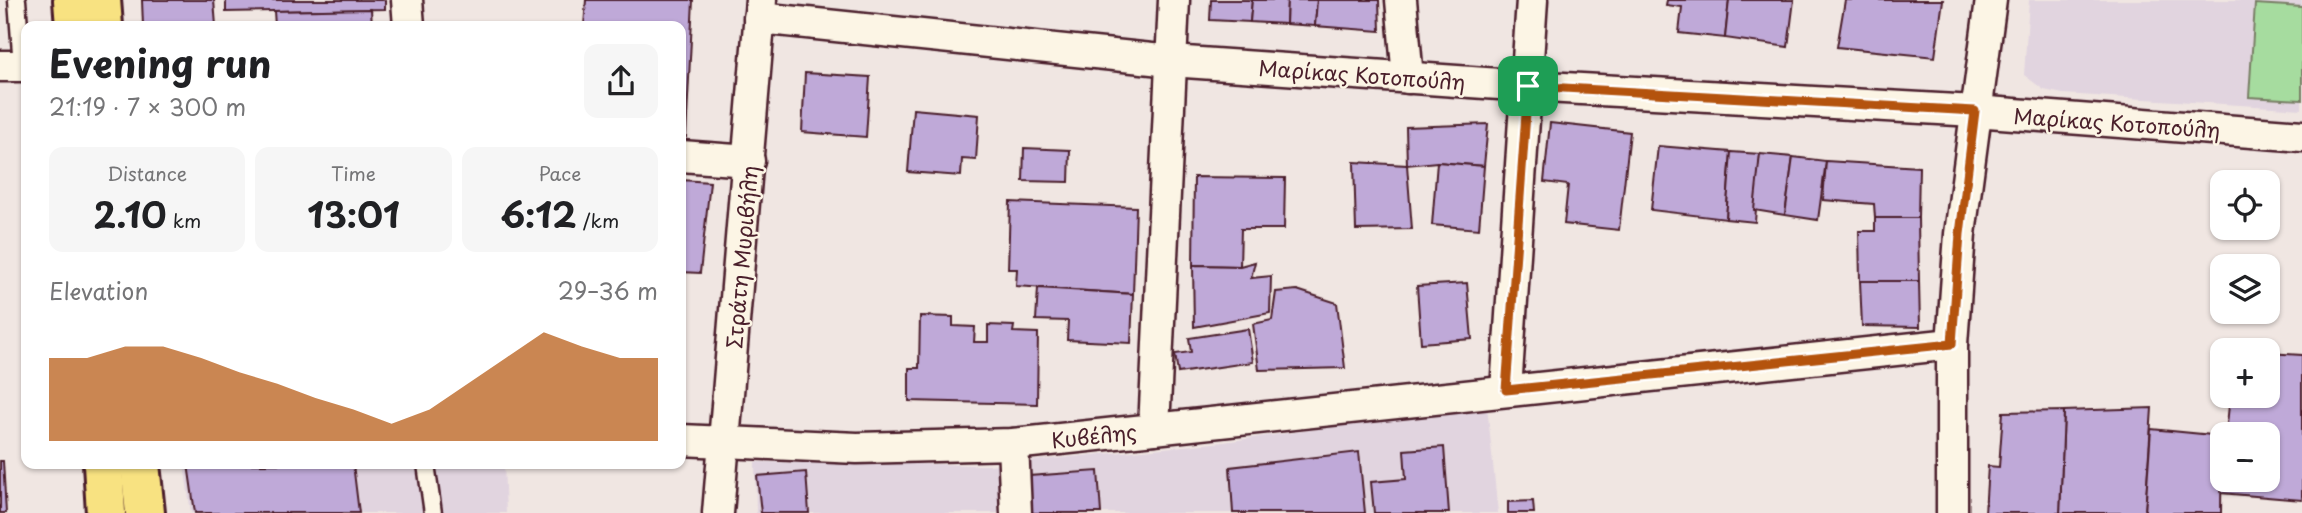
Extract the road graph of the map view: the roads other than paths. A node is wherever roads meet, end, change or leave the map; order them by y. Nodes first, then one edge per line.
1 (17, 0) edge
2 (73, 0) edge
3 (101, 0) edge
4 (407, 0) edge
5 (1174, 0) edge
6 (1401, 0) edge
7 (1532, 0) edge
8 (1991, 0) edge
9 (760, 9) edge
10 (75, 21) edge
11 (103, 21) edge
12 (409, 21) edge
13 (1171, 61) junction
14 (16, 66) edge
15 (1408, 78) junction
16 (1528, 86) junction
17 (1975, 111) junction
18 (2302, 136) edge
19 (686, 156) edge
20 (749, 161) junction
21 (1952, 344) junction
22 (1506, 390) junction
23 (1154, 429) junction
24 (686, 440) edge
25 (726, 442) junction
26 (1013, 443) junction
27 (103, 469) edge
28 (141, 469) edge
29 (427, 469) edge
30 (106, 513) edge
31 (145, 513) edge
32 (433, 513) edge
33 (718, 513) edge
34 (1016, 513) edge
35 (1952, 513) edge

1 - 14 lane
2 - 10 main road
3 - 11 main road
4 - 12 street
5 - 13 street
6 - 15 street
7 - 16 street
8 - 17 street
9 - 13 street, Μαρίκας Κοτοπούλη
9 - 20 street, Στράτη Μυριβήλη
13 - 15 street, Μαρίκας Κοτοπούλη
13 - 23 street
15 - 16 street, Μαρίκας Κοτοπούλη
16 - 17 street, Μαρίκας Κοτοπούλη
16 - 22 street
17 - 18 street, Μαρίκας Κοτοπούλη
17 - 21 street
19 - 20 street
20 - 25 street, Στράτη Μυριβήλη
21 - 22 street, Κυβέλης
21 - 35 street
22 - 23 street, Κυβέλης
23 - 26 street, Κυβέλης
24 - 25 street, Κυβέλης
25 - 26 street, Κυβέλης
25 - 33 street, Στράτη Μυριβήλη
26 - 34 street
27 - 30 main road
28 - 31 main road
29 - 32 lane

